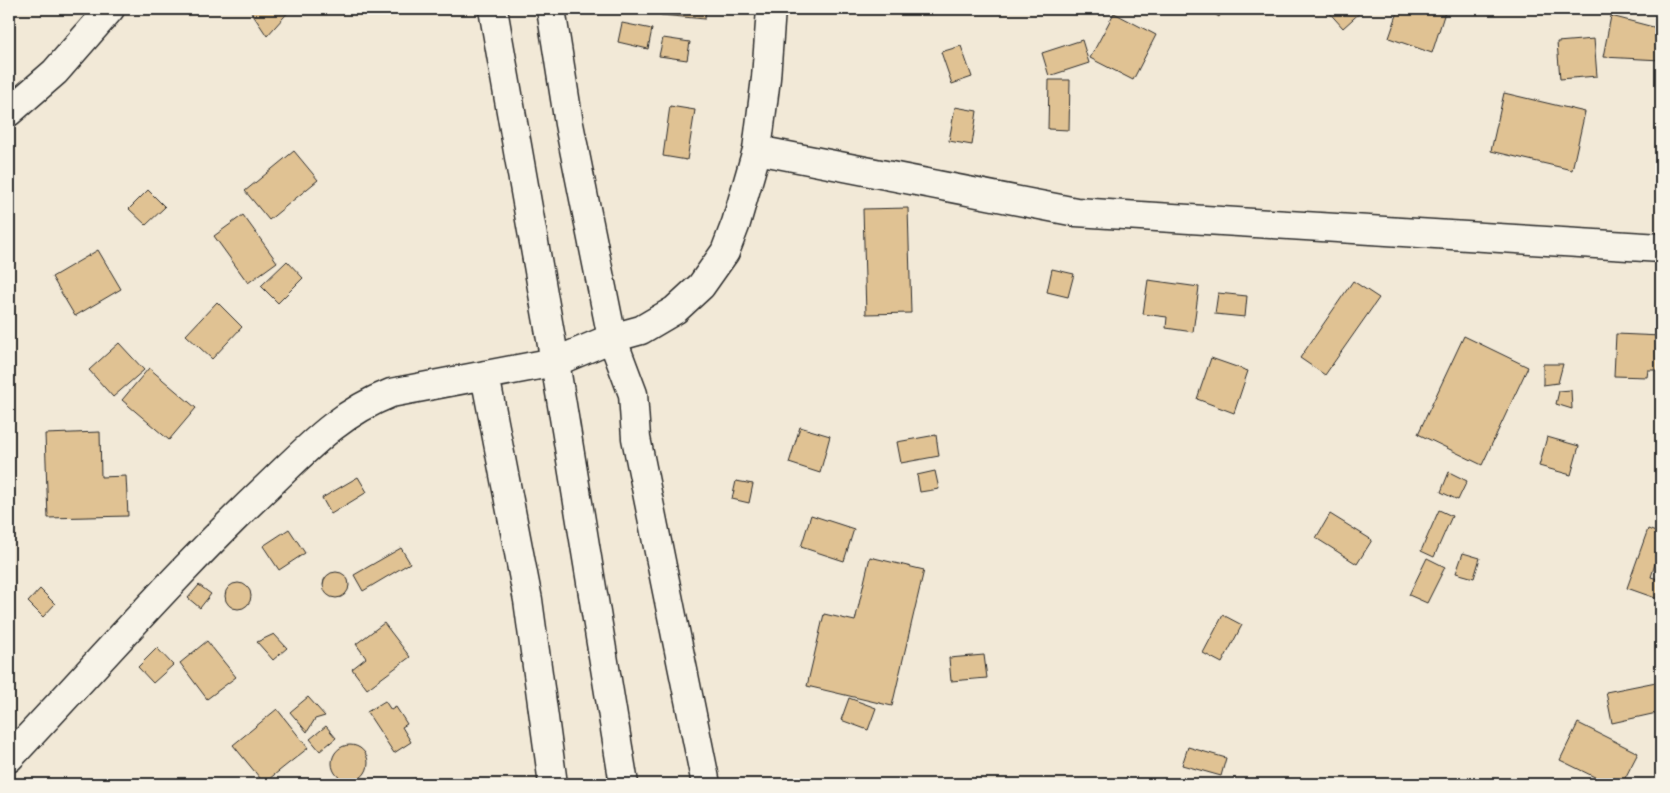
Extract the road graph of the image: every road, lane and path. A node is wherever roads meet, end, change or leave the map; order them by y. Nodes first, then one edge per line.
1 (110, 9) edge
2 (493, 9) edge
3 (551, 9) edge
4 (770, 9) edge
5 (9, 112) edge
6 (756, 150) junction
7 (1661, 248) edge
8 (612, 338) junction
9 (555, 362) junction
10 (485, 375) junction
11 (9, 758) edge
12 (553, 784) edge
13 (624, 784) edge
14 (706, 784) edge

1 - 5 street
2 - 9 street
3 - 8 street
4 - 6 street
6 - 7 street
6 - 8 street
8 - 9 street
8 - 14 street
9 - 10 street
9 - 13 street
10 - 11 street
10 - 12 street

